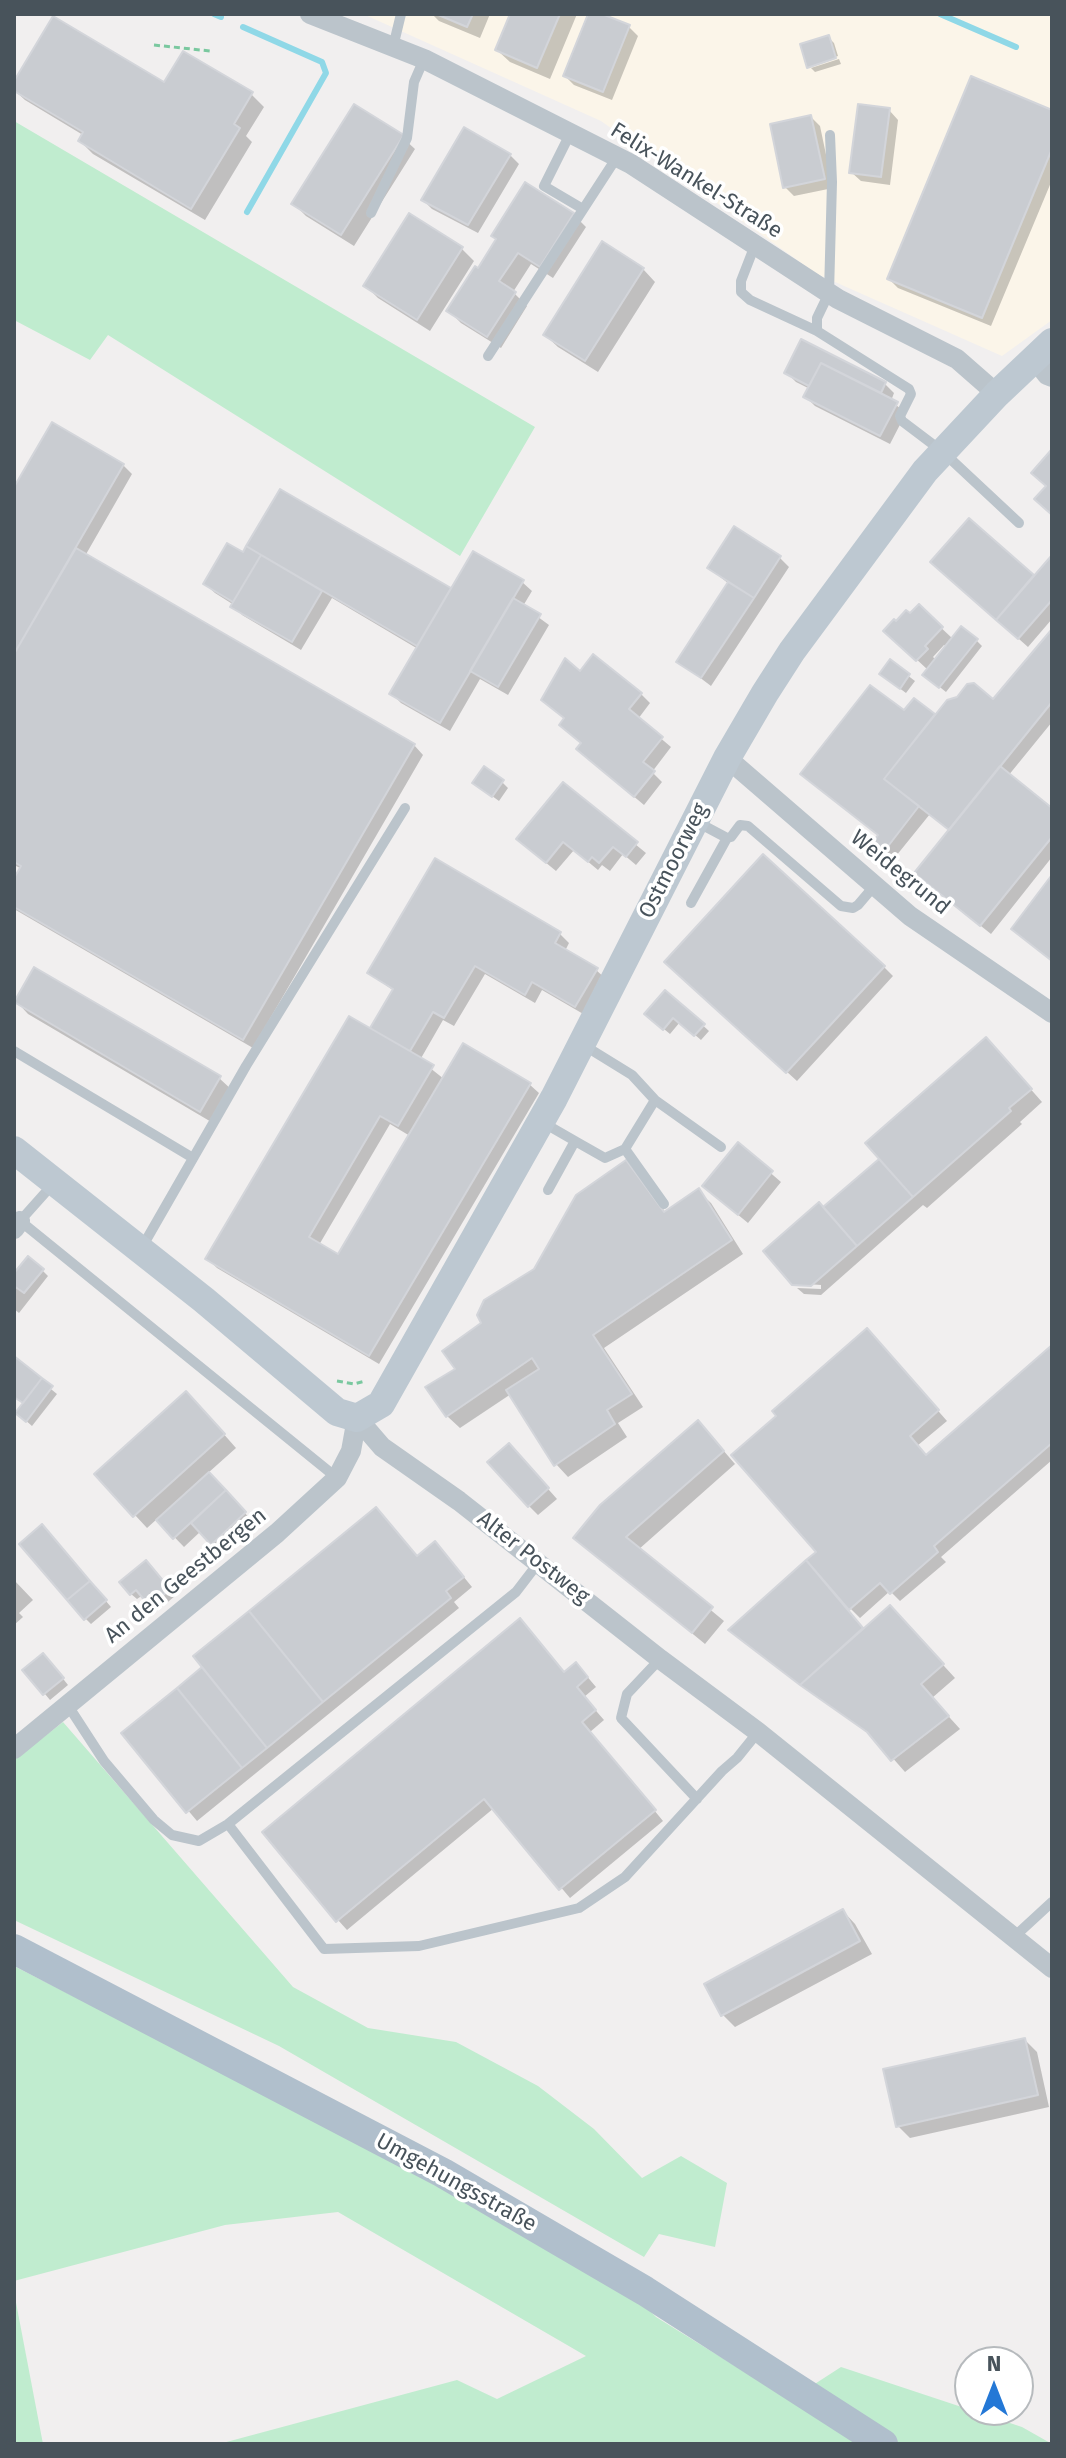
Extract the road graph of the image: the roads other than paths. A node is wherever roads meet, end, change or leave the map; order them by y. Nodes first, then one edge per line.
1 (310, 14) edge
2 (401, 14) edge
3 (393, 47) junction
4 (424, 59) junction
5 (570, 134) junction
6 (830, 135) dead end
7 (617, 157) junction
8 (583, 209) junction
9 (371, 213) dead end
10 (755, 245) junction
11 (829, 293) junction
12 (817, 331) junction
13 (488, 356) dead end
14 (1046, 359) edge
15 (997, 394) junction
16 (943, 452) junction
17 (1019, 523) dead end
18 (727, 758) junction
19 (405, 808) dead end
20 (695, 821) junction
21 (727, 838) junction
22 (875, 885) junction
23 (691, 903) dead end
24 (1052, 1013) edge
25 (581, 1044) junction
26 (14, 1051) edge
27 (655, 1100) junction
28 (541, 1121) junction
29 (575, 1141) junction
30 (721, 1147) dead end
31 (625, 1149) junction
32 (14, 1150) edge
33 (193, 1158) junction
34 (54, 1182) junction
35 (548, 1190) dead end
36 (664, 1204) dead end
37 (16, 1222) edge
38 (141, 1250) junction
39 (357, 1418) junction
40 (337, 1478) junction
41 (539, 1562) junction
42 (660, 1659) junction
43 (67, 1704) junction
44 (758, 1732) junction
45 (14, 1749) edge
46 (697, 1799) junction
47 (228, 1824) junction
48 (1052, 1902) edge
49 (1014, 1937) junction
50 (14, 1949) edge
51 (1052, 1968) edge
52 (883, 2444) edge

1 - 3 street, Felix-Wankel-Straße
2 - 3 lane
3 - 4 street, Felix-Wankel-Straße
4 - 5 street, Felix-Wankel-Straße
4 - 9 lane
5 - 7 street, Felix-Wankel-Straße
5 - 8 lane
6 - 11 lane
7 - 8 lane
7 - 10 street, Felix-Wankel-Straße
8 - 13 lane
10 - 11 street, Felix-Wankel-Straße
10 - 12 lane
11 - 12 lane
11 - 15 street, Felix-Wankel-Straße
12 - 16 lane
14 - 15 street, Ostmoorweg
15 - 16 street, Ostmoorweg
16 - 17 lane
16 - 18 street, Ostmoorweg
18 - 20 street, Ostmoorweg
18 - 22 street, Weidegrund
19 - 33 lane
20 - 21 lane
20 - 25 street, Ostmoorweg
21 - 22 lane
21 - 23 lane
22 - 24 street, Weidegrund
25 - 27 lane
25 - 28 street, Ostmoorweg
26 - 33 lane
27 - 30 lane
27 - 31 lane
28 - 29 lane
28 - 39 street, Ostmoorweg
29 - 31 lane
29 - 35 lane
31 - 36 lane
32 - 34 street, Alter Postweg
33 - 38 lane
34 - 37 lane
34 - 38 street, Alter Postweg
37 - 40 lane
38 - 39 street, Alter Postweg
39 - 40 street, An den Geestbergen
39 - 41 street, Alter Postweg
40 - 43 street, An den Geestbergen
41 - 42 street, Alter Postweg
41 - 47 lane
42 - 44 street, Alter Postweg
42 - 46 lane
43 - 45 street, An den Geestbergen
43 - 47 lane
44 - 46 lane
44 - 49 street, Alter Postweg
46 - 47 lane
48 - 49 lane
49 - 51 street, Alter Postweg
50 - 52 main road, Umgehungsstraße

